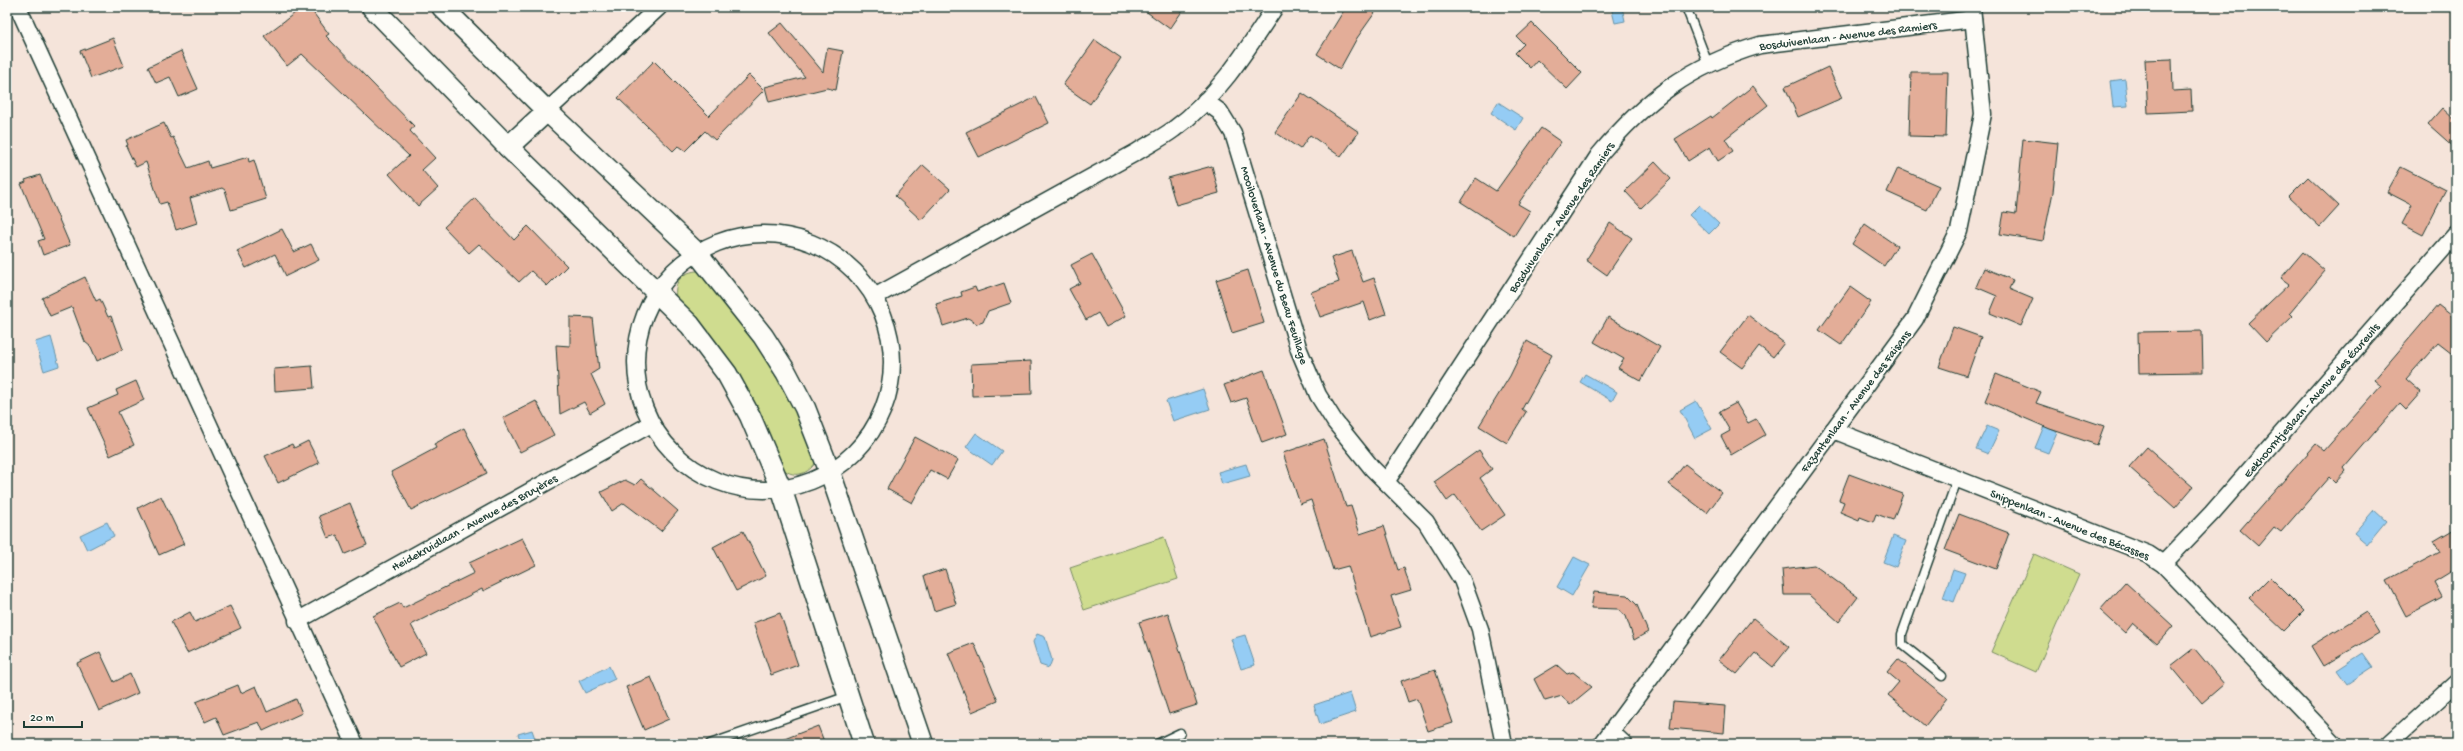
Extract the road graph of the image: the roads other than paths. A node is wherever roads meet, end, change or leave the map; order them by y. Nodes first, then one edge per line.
1 (18, 7) edge
2 (372, 7) edge
3 (442, 7) edge
4 (659, 7) edge
5 (1275, 7) edge
6 (1686, 7) edge
7 (1972, 13) edge
8 (1708, 64) junction
9 (1205, 101) junction
10 (547, 111) junction
11 (508, 147) junction
12 (2456, 234) edge
13 (698, 254) junction
14 (658, 291) junction
15 (876, 296) junction
16 (651, 424) junction
17 (1833, 430) junction
18 (830, 472) junction
19 (1957, 480) junction
20 (1386, 482) junction
21 (782, 491) junction
22 (2163, 564) junction
23 (297, 621) junction
24 (1942, 676) dead end
25 (2456, 683) edge
26 (848, 696) junction
27 (1180, 733) dead end
28 (1606, 738) edge
29 (355, 744) edge
30 (710, 744) edge
31 (864, 744) edge
32 (923, 744) edge
33 (1157, 744) edge
34 (1504, 744) edge
35 (1624, 744) edge
36 (2335, 744) edge
37 (2389, 744) edge

1 - 23 street
2 - 11 street
3 - 10 street
4 - 10 street
5 - 9 street
6 - 8 lane
7 - 8 street, Bosduivenlaan - Avenue des Ramiers
7 - 17 street, Fazantenlaan - Avenue des Faisans
8 - 20 street, Bosduivenlaan - Avenue des Ramiers
9 - 15 street
9 - 20 street, Mooiloverlaan - Avenue du Beau Feuillage
10 - 11 street
10 - 13 street
11 - 14 street
12 - 22 street, Eekhoorntjeslaan - Avenue des Écureuils
13 - 14 street
13 - 15 street
13 - 18 street
14 - 16 street
14 - 21 street
15 - 18 street
16 - 21 street
16 - 23 street, Heidekruidlaan - Avenue des Bruyères
17 - 19 street, Snippenlaan - Avenue des Bécasses
17 - 28 street, Fazantenlaan - Avenue des Faisans
18 - 21 street
18 - 32 street
19 - 22 street, Snippenlaan - Avenue des Bécasses
19 - 24 lane
20 - 34 street, Mooiloverlaan - Avenue du Beau Feuillage
21 - 26 street
22 - 36 street, Snippenlaan - Avenue des Bécasses
23 - 29 street
25 - 37 street
26 - 30 lane
26 - 31 street
27 - 33 lane
28 - 35 street

